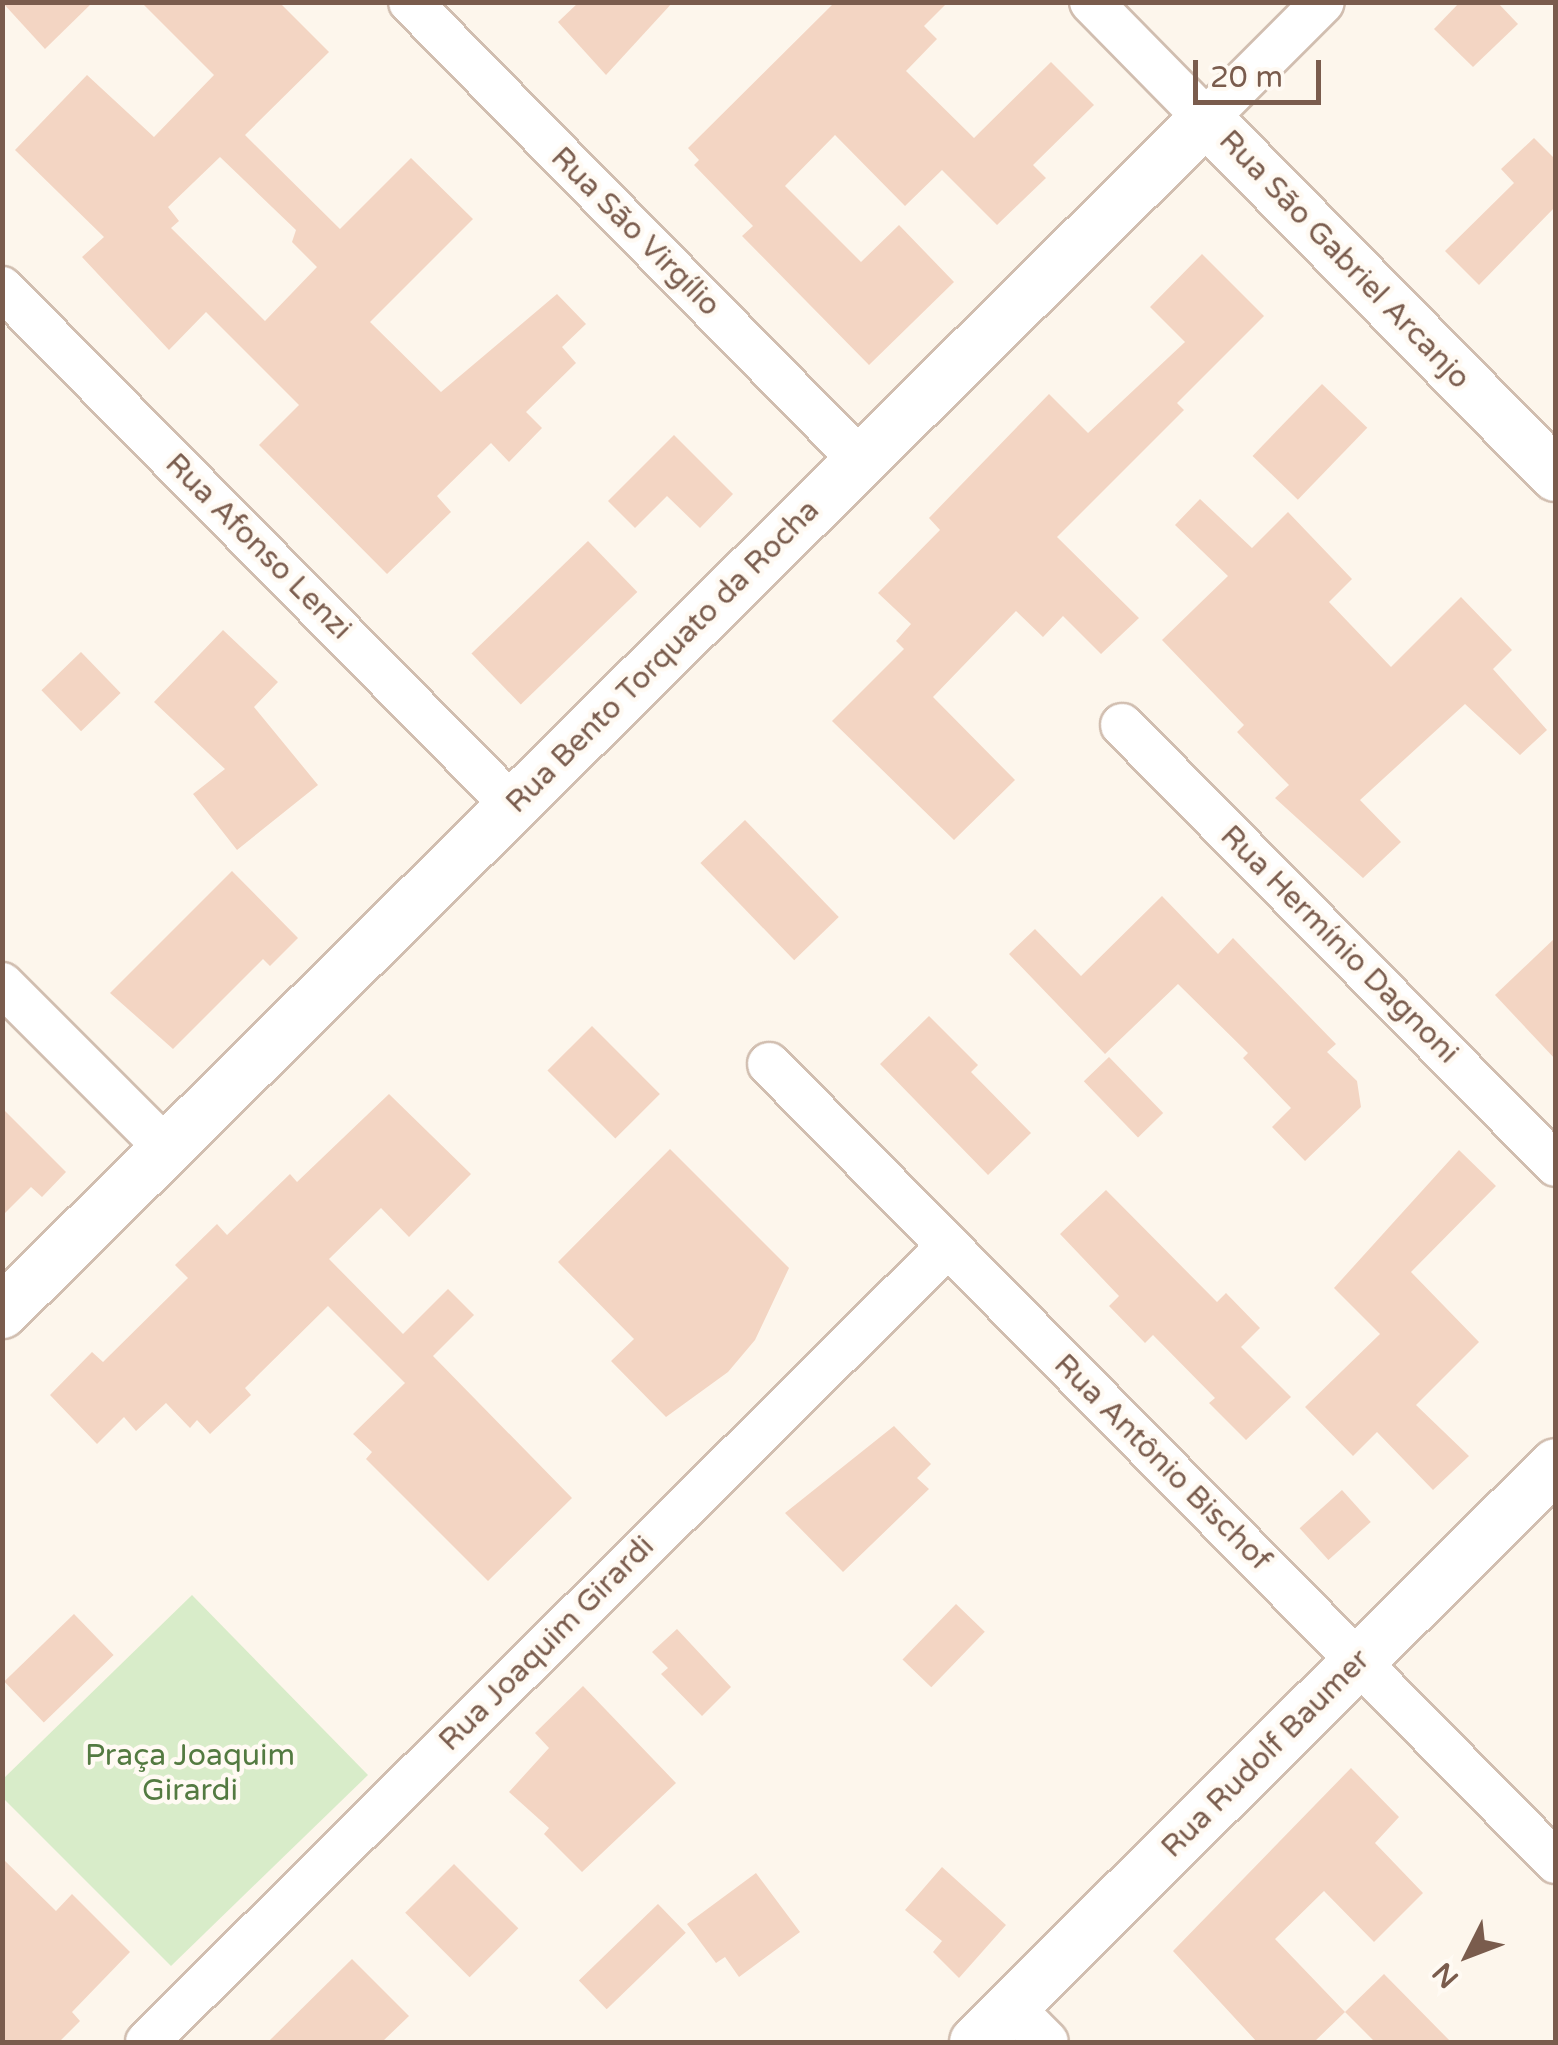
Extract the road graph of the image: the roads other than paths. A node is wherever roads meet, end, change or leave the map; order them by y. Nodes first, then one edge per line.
1 (410, 2) edge
2 (1091, 2) edge
3 (1323, 2) edge
4 (1206, 119) junction
5 (2, 288) edge
6 (861, 461) junction
7 (1556, 475) edge
8 (1122, 725) dead end
9 (513, 806) junction
10 (2, 984) edge
11 (769, 1064) dead end
12 (167, 1149) junction
13 (1556, 1165) edge
14 (948, 1246) junction
15 (2, 1312) edge
16 (1556, 1465) edge
17 (1358, 1662) junction
18 (1556, 1862) edge
19 (1012, 2031) edge
20 (147, 2042) edge

1 - 6 street, Rua São Virgílio
2 - 4 street, Rua São Gabriel Arcanjo
3 - 4 street, Rua Bento Torquato da Rocha
4 - 6 street, Rua Bento Torquato da Rocha
4 - 7 street, Rua São Gabriel Arcanjo
5 - 9 street, Rua Afonso Lenzi
6 - 9 street, Rua Bento Torquato da Rocha
8 - 13 street, Rua Hermínio Dagnoni
9 - 12 street, Rua Bento Torquato da Rocha
10 - 12 street
11 - 14 street, Rua Antônio Bischof
12 - 15 street, Rua Bento Torquato da Rocha
14 - 17 street, Rua Antônio Bischof
14 - 20 street, Rua Joaquim Girardi
16 - 17 street, Rua Rudolf Baumer
17 - 18 street, Rua Antônio Bischof
17 - 19 street, Rua Rudolf Baumer

